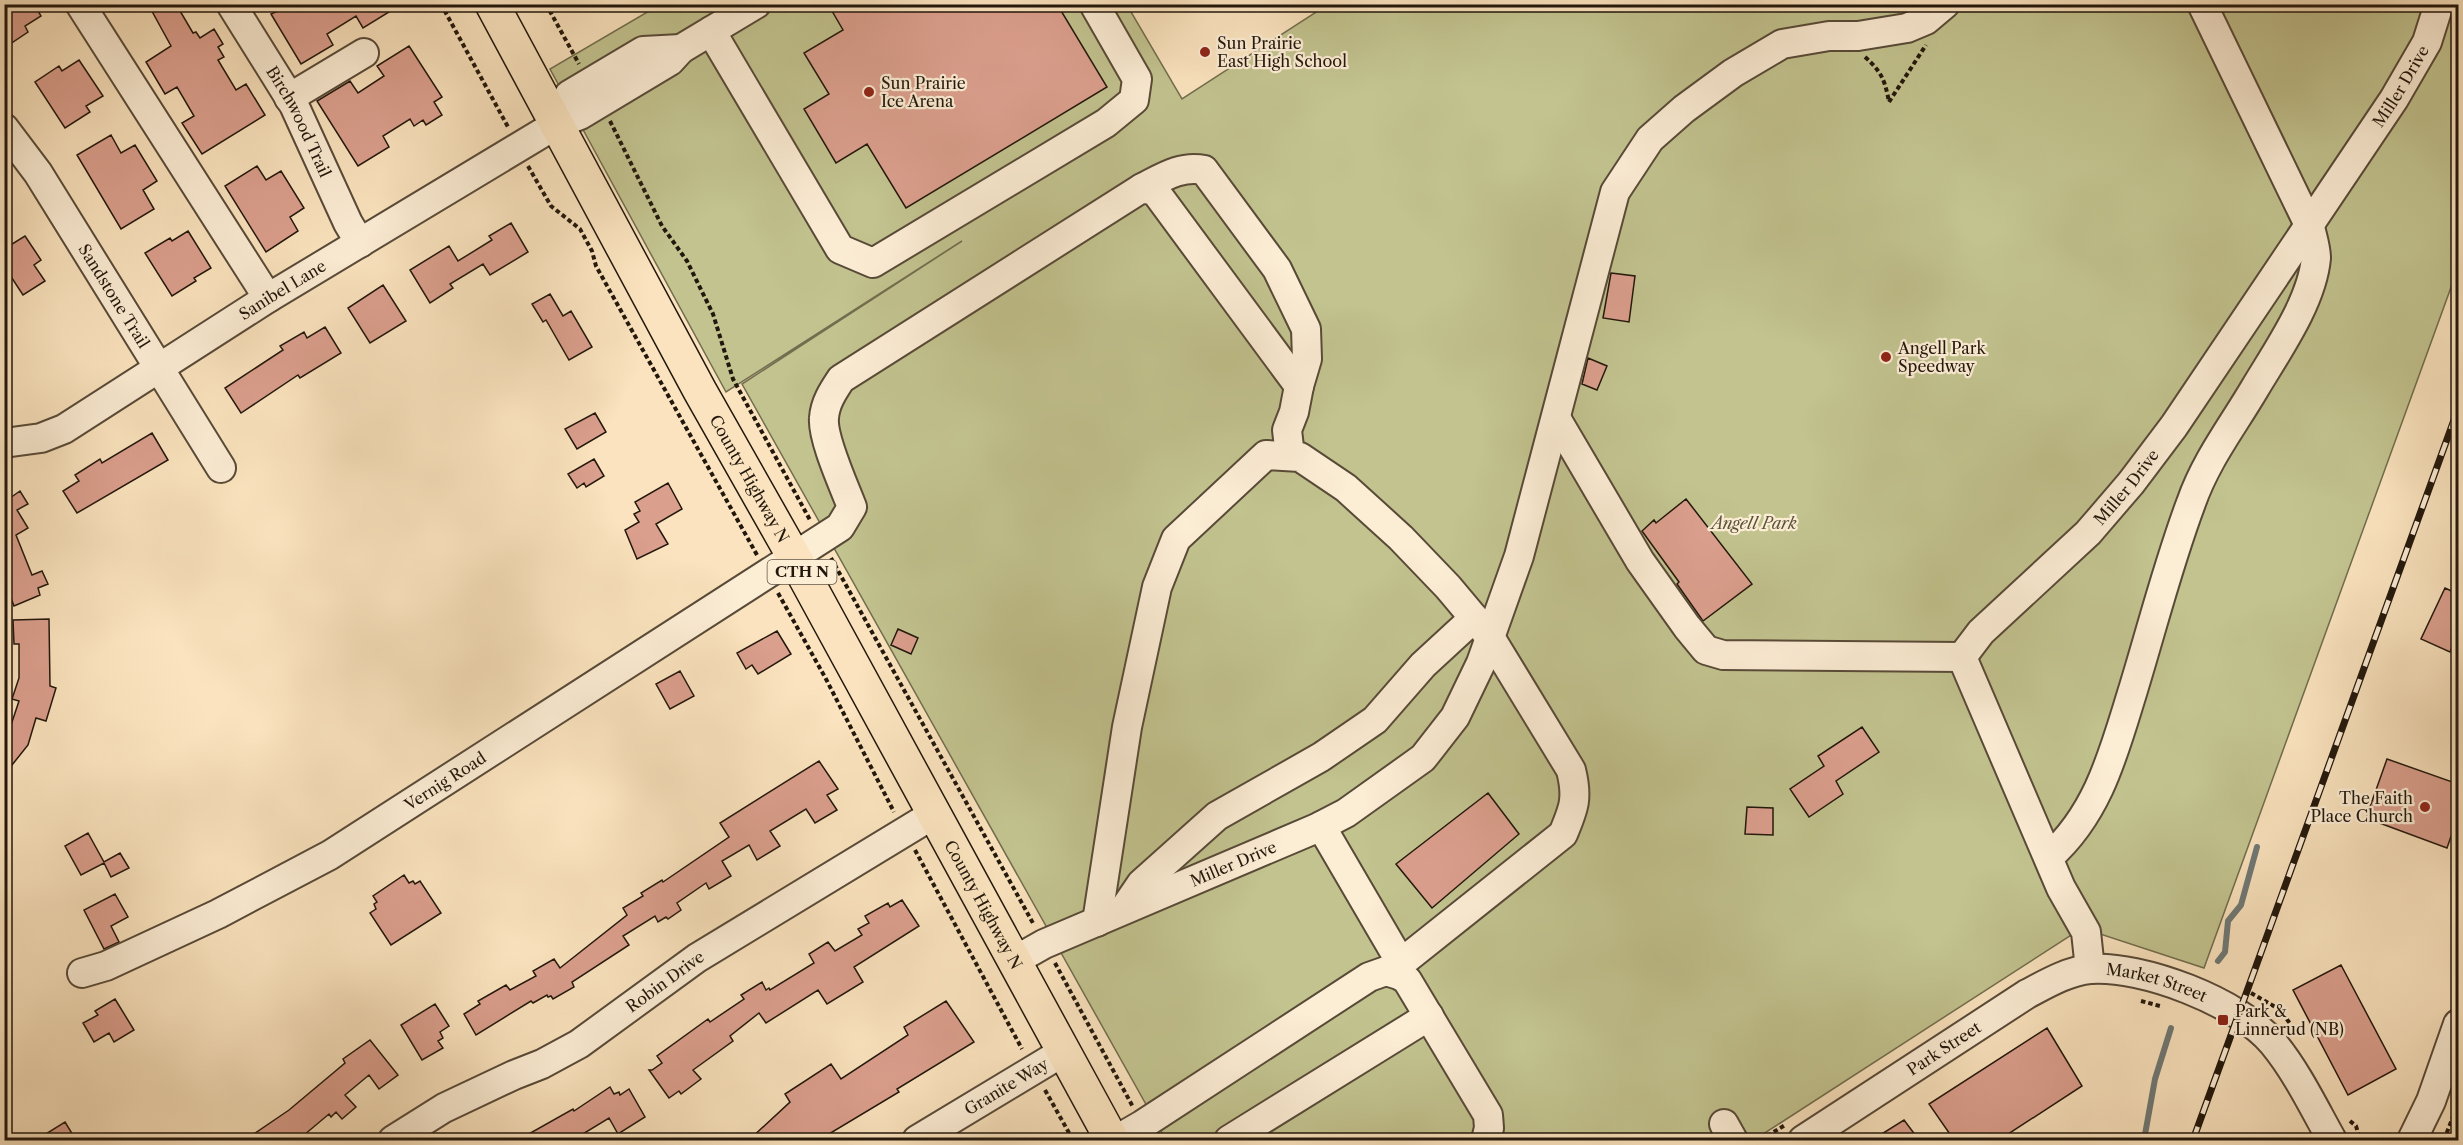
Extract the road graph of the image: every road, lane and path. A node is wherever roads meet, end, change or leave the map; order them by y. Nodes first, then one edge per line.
1 (80, 4) edge
2 (441, 4) edge
3 (492, 4) edge
4 (546, 4) edge
5 (756, 4) edge
6 (1094, 4) edge
7 (1945, 4) edge
8 (2202, 4) edge
9 (231, 5) edge
10 (2438, 5) edge
11 (711, 31) junction
12 (1829, 36) junction
13 (1927, 44) dead end
14 (364, 53) dead end
15 (595, 93) junction
16 (289, 98) junction
17 (557, 124) junction
18 (507, 126) dead end
19 (4, 128) edge
20 (529, 169) dead end
21 (1142, 188) junction
22 (2310, 227) junction
23 (360, 243) junction
24 (268, 298) junction
25 (158, 368) junction
26 (1299, 386) junction
27 (1556, 418) junction
28 (4, 443) edge
29 (1290, 456) junction
30 (221, 468) dead end
31 (820, 539) junction
32 (755, 550) dead end
33 (794, 557) junction
34 (780, 596) dead end
35 (1482, 628) junction
36 (1962, 657) junction
37 (893, 810) dead end
38 (934, 814) junction
39 (1321, 826) junction
40 (918, 857) dead end
41 (2049, 858) junction
42 (1124, 910) junction
43 (1097, 922) junction
44 (1044, 944) junction
45 (1014, 961) junction
46 (2090, 969) junction
47 (82, 973) dead end
48 (2134, 999) dead end
49 (2169, 1009) dead end
50 (1429, 1016) junction
51 (2458, 1024) edge
52 (1021, 1047) dead end
53 (1063, 1052) junction
54 (1046, 1092) dead end
55 (2458, 1104) edge
56 (1142, 1125) junction
57 (2344, 1133) edge
58 (393, 1140) edge
59 (917, 1140) edge
60 (1073, 1140) edge
61 (1114, 1140) edge
62 (1229, 1140) edge
63 (1486, 1140) edge
64 (1803, 1140) edge
65 (2360, 1140) edge
66 (2412, 1140) edge
67 (2444, 1140) edge

1 - 24 street
2 - 18 path
3 - 17 main road, County Highway N / CTH N
4 - 15 path
5 - 11 street
6 - 11 street
7 - 12 street, Miller Drive
8 - 22 street
9 - 16 street, Birchwood Trail
10 - 22 street, Miller Drive
11 - 15 street
12 - 13 path
12 - 27 street, Miller Drive
14 - 16 street
15 - 17 street
15 - 31 path
16 - 23 street, Birchwood Trail
17 - 23 street, Sanibel Lane
17 - 33 main road, County Highway N / CTH N
19 - 25 street, Sandstone Trail
20 - 32 path
21 - 26 street
21 - 26 street, Vernig Road
21 - 31 street, Vernig Road
22 - 36 street, Miller Drive
22 - 41 street
23 - 24 street, Sanibel Lane
24 - 25 street, Sanibel Lane
25 - 28 street, Sanibel Lane
25 - 30 street, Sandstone Trail
26 - 29 street
27 - 35 street, Miller Drive
27 - 36 street
29 - 35 street
29 - 43 street
31 - 33 street, Vernig Road
31 - 44 path
33 - 38 main road, County Highway N / CTH N
33 - 47 street, Vernig Road
34 - 37 path
35 - 39 street, Miller Drive
35 - 39 street
35 - 42 street
36 - 41 street
38 - 45 main road, County Highway N / CTH N
38 - 58 street, Robin Drive
39 - 42 street, Miller Drive
40 - 52 path
41 - 46 street
42 - 43 street, Miller Drive
43 - 44 street, Miller Drive
44 - 45 street, Miller Drive
44 - 56 path
45 - 53 main road, County Highway N / CTH N
46 - 57 street, Market Street
46 - 64 street, Park Street
48 - 49 path
50 - 56 street
50 - 62 street
50 - 63 street
51 - 66 street
53 - 59 street, Granite Way
53 - 61 main road, County Highway N / CTH N
54 - 60 path
55 - 67 path
56 - 61 street
57 - 65 path

